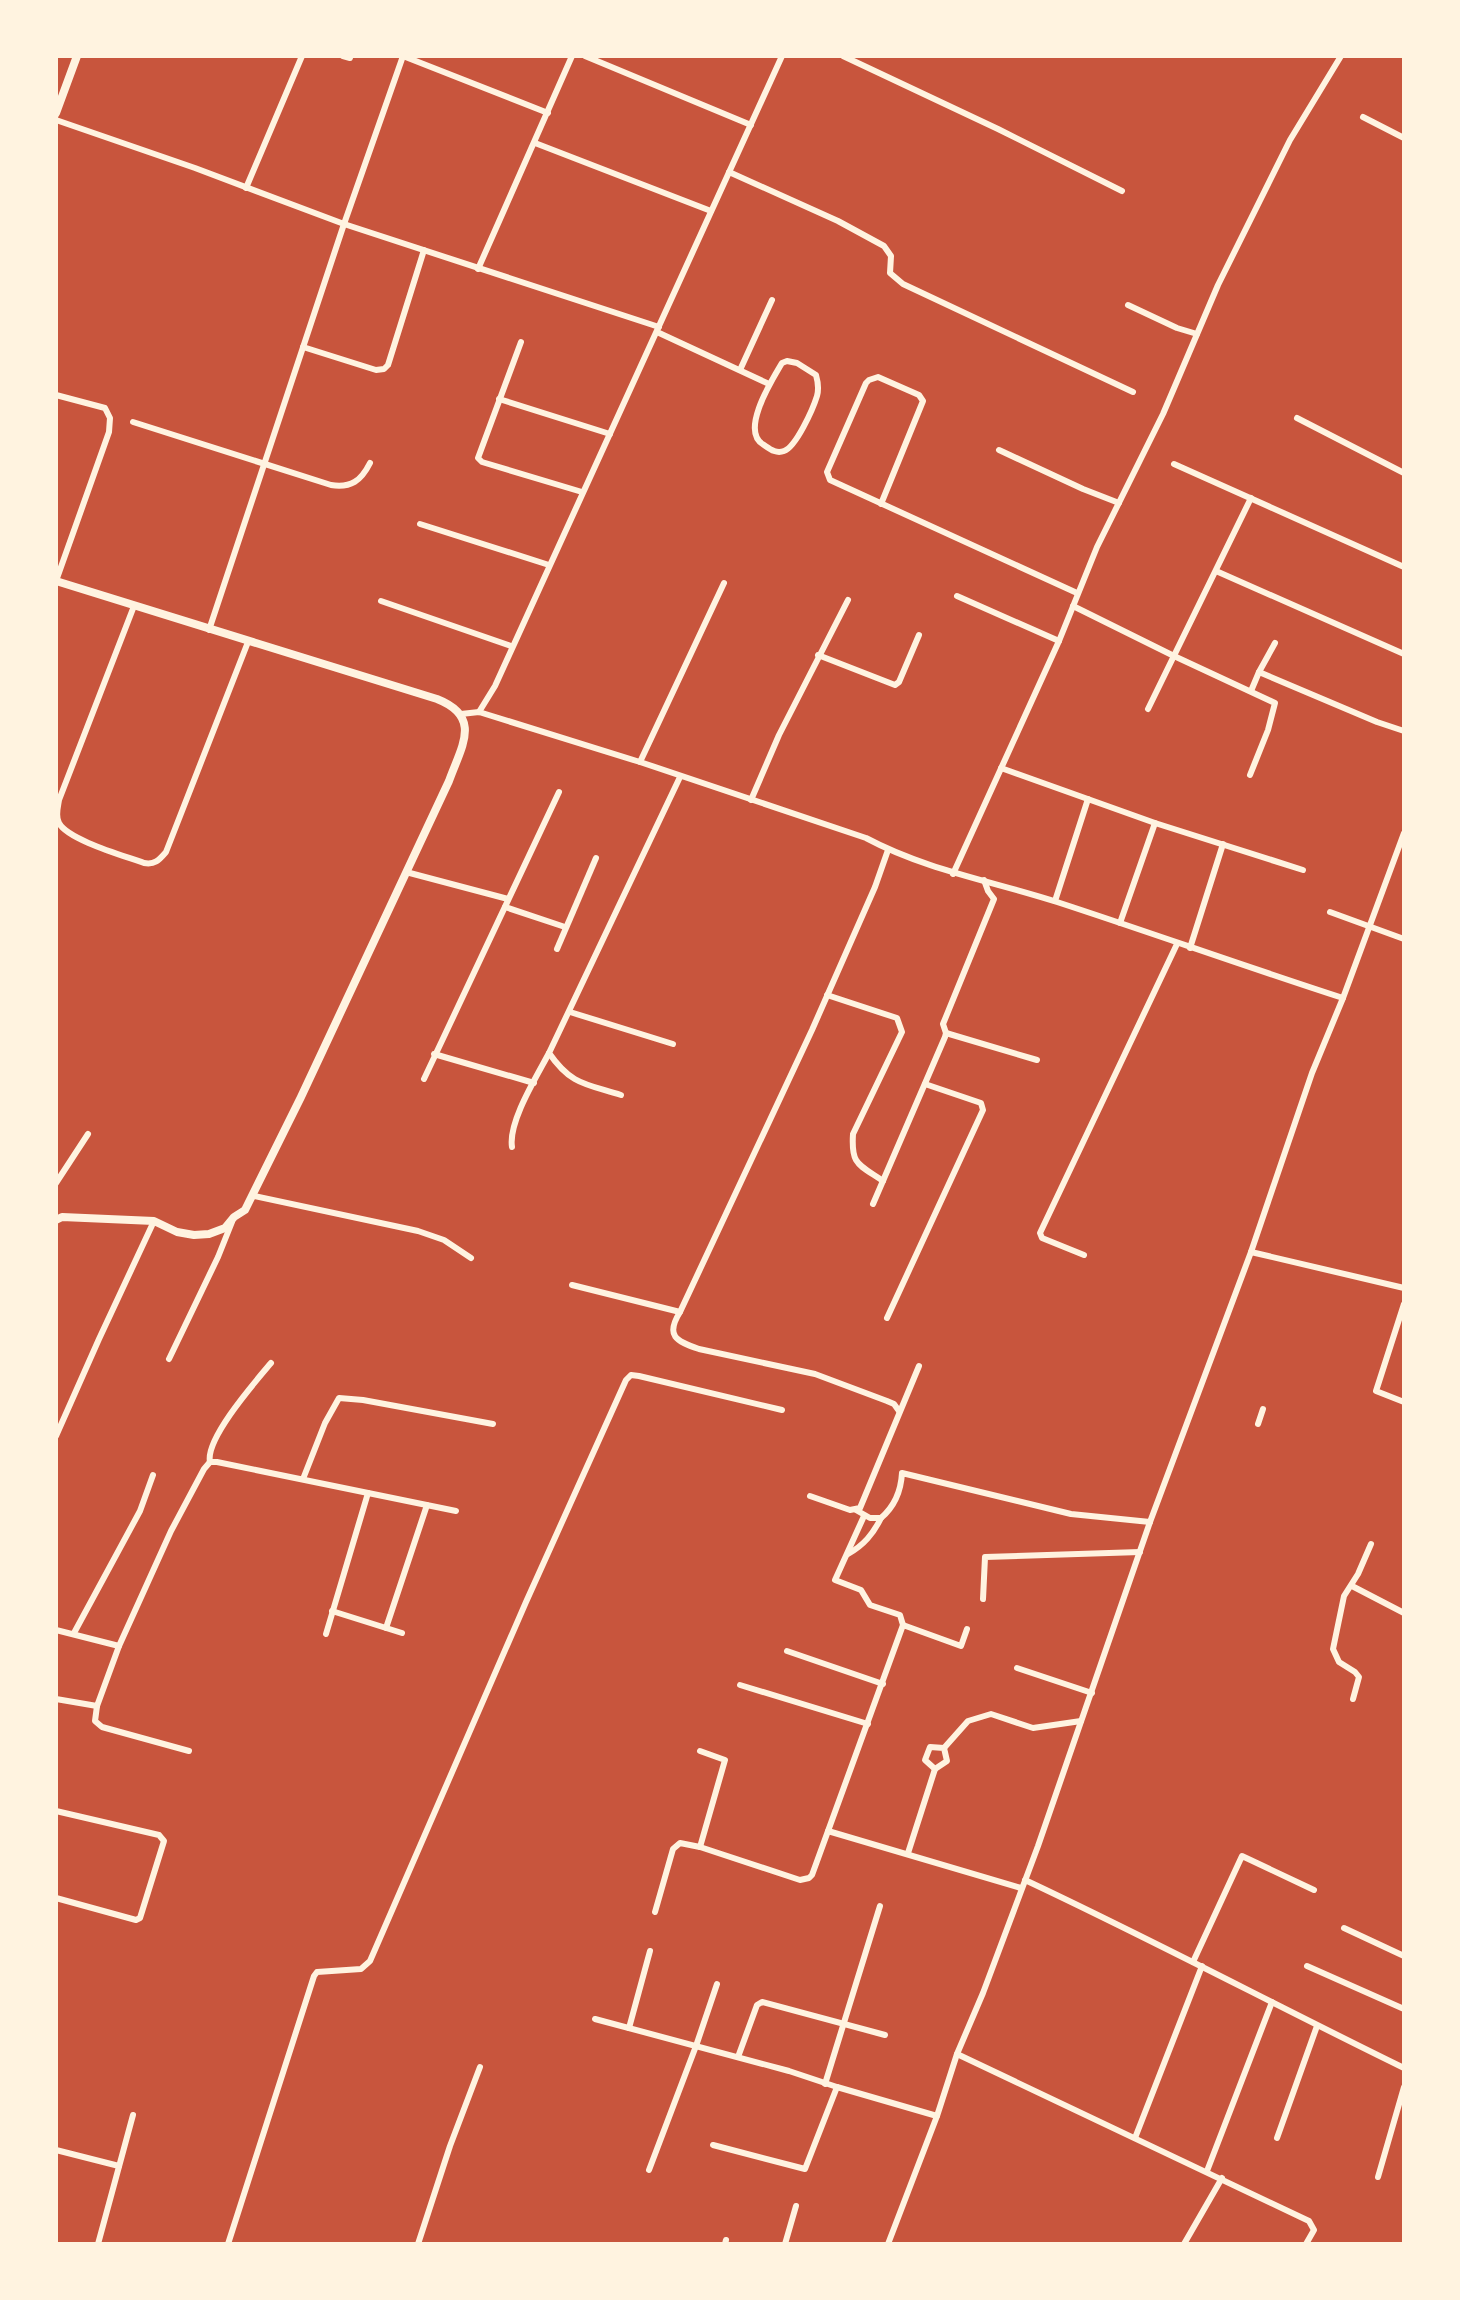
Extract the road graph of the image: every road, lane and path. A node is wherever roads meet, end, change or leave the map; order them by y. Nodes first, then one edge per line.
1 (77, 56) edge
2 (302, 56) edge
3 (403, 56) edge
4 (572, 56) edge
5 (585, 56) edge
6 (782, 56) edge
7 (843, 56) edge
8 (1341, 56) edge
9 (56, 113) edge
10 (548, 113) junction
11 (1363, 117) dead end
12 (56, 120) edge
13 (751, 125) junction
14 (1404, 138) edge
15 (535, 143) junction
16 (729, 172) junction
17 (246, 188) junction
18 (1122, 191) dead end
19 (711, 211) junction
20 (344, 224) junction
21 (424, 250) junction
22 (478, 269) junction
23 (772, 300) dead end
24 (1128, 305) dead end
25 (658, 329) junction
26 (1197, 334) junction
27 (521, 342) dead end
28 (303, 347) junction
29 (740, 370) junction
30 (769, 384) junction
31 (1133, 392) dead end
32 (56, 395) edge
33 (499, 399) junction
34 (1297, 418) dead end
35 (133, 422) dead end
36 (610, 434) junction
37 (999, 450) dead end
38 (370, 463) dead end
39 (1174, 464) dead end
40 (265, 466) junction
41 (1404, 473) edge
42 (582, 492) junction
43 (1251, 498) junction
44 (1119, 503) junction
45 (880, 504) junction
46 (420, 524) dead end
47 (549, 565) junction
48 (1404, 567) edge
49 (1216, 571) junction
50 (56, 581) edge
51 (724, 583) dead end
52 (1077, 593) junction
53 (957, 596) dead end
54 (848, 600) dead end
55 (381, 601) dead end
56 (134, 606) junction
57 (1073, 606) junction
58 (209, 630) junction
59 (919, 635) dead end
60 (1059, 640) junction
61 (248, 642) junction
62 (1275, 643) dead end
63 (512, 646) junction
64 (1404, 654) edge
65 (818, 655) junction
66 (1174, 656) junction
67 (1259, 672) junction
68 (1251, 691) junction
69 (1147, 709) dead end
70 (479, 712) junction
71 (461, 714) junction
72 (1404, 731) edge
73 (640, 762) junction
74 (1001, 768) junction
75 (1250, 775) dead end
76 (680, 777) junction
77 (559, 792) dead end
78 (1088, 799) junction
79 (751, 800) junction
80 (1155, 823) junction
81 (1404, 833) edge
82 (1223, 844) junction
83 (888, 850) junction
84 (596, 858) dead end
85 (1303, 870) dead end
86 (405, 872) junction
87 (953, 874) junction
88 (984, 880) junction
89 (508, 899) junction
90 (1055, 901) junction
91 (505, 906) junction
92 (1329, 912) dead end
93 (1120, 923) junction
94 (1370, 926) junction
95 (565, 927) junction
96 (1404, 939) edge
97 (1177, 944) junction
98 (1190, 948) junction
99 (557, 949) dead end
100 (827, 995) junction
101 (1343, 998) junction
102 (570, 1012) junction
103 (946, 1033) junction
104 (673, 1044) dead end
105 (549, 1053) junction
106 (434, 1054) junction
107 (1037, 1060) dead end
108 (424, 1079) dead end
109 (534, 1083) junction
110 (925, 1084) junction
111 (621, 1095) dead end
112 (88, 1134) dead end
113 (512, 1147) dead end
114 (883, 1181) junction
115 (56, 1183) edge
116 (254, 1196) junction
117 (873, 1204) dead end
118 (58, 1217) edge
119 (234, 1217) junction
120 (154, 1221) junction
121 (1251, 1252) junction
122 (1084, 1255) dead end
123 (471, 1258) dead end
124 (572, 1285) dead end
125 (1404, 1288) edge
126 (1404, 1304) edge
127 (680, 1312) junction
128 (887, 1318) dead end
129 (169, 1360) dead end
130 (271, 1363) dead end
131 (919, 1366) dead end
132 (1404, 1402) edge
133 (1263, 1409) dead end
134 (782, 1410) dead end
135 (899, 1411) junction
136 (493, 1424) dead end
137 (1258, 1424) dead end
138 (56, 1436) edge
139 (210, 1462) junction
140 (153, 1475) dead end
141 (303, 1479) junction
142 (368, 1493) junction
143 (810, 1496) dead end
144 (427, 1505) junction
145 (856, 1510) junction
146 (456, 1511) dead end
147 (864, 1516) junction
148 (881, 1518) junction
149 (1150, 1522) junction
150 (1371, 1544) dead end
151 (1140, 1552) junction
152 (846, 1555) junction
153 (1352, 1586) junction
154 (983, 1600) dead end
155 (332, 1611) junction
156 (1404, 1613) edge
157 (903, 1625) junction
158 (386, 1628) junction
159 (967, 1629) dead end
160 (56, 1630) edge
161 (74, 1633) junction
162 (402, 1633) dead end
163 (326, 1634) dead end
164 (119, 1646) junction
165 (787, 1651) dead end
166 (1017, 1668) dead end
167 (883, 1684) junction
168 (740, 1685) dead end
169 (1092, 1693) junction
170 (56, 1699) edge
171 (1353, 1699) dead end
172 (97, 1706) junction
173 (1081, 1721) junction
174 (868, 1724) junction
175 (944, 1748) junction
176 (189, 1751) dead end
177 (700, 1751) dead end
178 (935, 1769) junction
179 (56, 1811) edge
180 (828, 1831) junction
181 (700, 1847) junction
182 (908, 1853) junction
183 (1025, 1880) junction
184 (1021, 1888) junction
185 (1314, 1890) dead end
186 (56, 1898) edge
187 (880, 1906) dead end
188 (655, 1912) dead end
189 (1344, 1928) dead end
190 (650, 1951) dead end
191 (1404, 1956) edge
192 (1193, 1962) junction
193 (1202, 1966) junction
194 (1307, 1966) dead end
195 (717, 1984) dead end
196 (1272, 2002) junction
197 (1404, 2009) edge
198 (595, 2019) dead end
199 (845, 2023) junction
200 (1317, 2026) junction
201 (629, 2028) junction
202 (885, 2035) dead end
203 (696, 2046) junction
204 (957, 2054) junction
205 (737, 2057) junction
206 (480, 2067) dead end
207 (1404, 2068) edge
208 (825, 2084) junction
209 (837, 2087) junction
210 (1404, 2087) edge
211 (132, 2115) dead end
212 (937, 2116) junction
213 (1135, 2137) junction
214 (1277, 2138) dead end
215 (713, 2144) dead end
216 (56, 2150) edge
217 (119, 2166) junction
218 (649, 2171) dead end
219 (1207, 2171) junction
220 (1378, 2177) dead end
221 (1222, 2178) junction
222 (796, 2206) dead end
223 (98, 2244) edge
224 (228, 2244) edge
225 (418, 2244) edge
226 (785, 2244) edge
227 (888, 2244) edge
228 (1184, 2244) edge
229 (1306, 2244) edge

1 - 9 street
2 - 17 street
3 - 10 street
3 - 20 street
4 - 10 street
5 - 13 street
6 - 13 street
7 - 18 street
8 - 26 street
10 - 15 street
11 - 14 street
12 - 17 street
13 - 16 street
15 - 19 street
15 - 22 street
16 - 19 street
16 - 31 street
17 - 20 street
19 - 25 street
20 - 21 street
20 - 28 street
21 - 22 street
21 - 28 street
22 - 25 street
23 - 29 street
24 - 26 street
25 - 29 street
25 - 36 street
26 - 44 street
27 - 33 street
28 - 40 street
29 - 30 street
30 - 30 street
32 - 50 street
33 - 36 street
33 - 42 street
34 - 41 street
35 - 40 street
36 - 42 street
37 - 44 street
38 - 40 street
39 - 43 street
40 - 58 street
42 - 47 street
43 - 48 street
43 - 49 street
44 - 52 street
45 - 45 street
45 - 52 street
46 - 47 street
47 - 63 street
49 - 64 street
49 - 66 street
50 - 56 street
51 - 73 street
52 - 57 street
53 - 60 street
54 - 65 street
55 - 63 street
56 - 58 street
56 - 61 street
57 - 60 street
57 - 66 street
58 - 61 street
59 - 65 street
60 - 74 street
61 - 71 street
62 - 67 street
63 - 70 street
65 - 79 street
66 - 68 street
66 - 69 street
67 - 68 street
67 - 72 street
68 - 75 street
70 - 71 street
70 - 73 street
71 - 86 street
73 - 76 street
74 - 78 street
74 - 87 street
76 - 79 street
76 - 102 street
77 - 89 street
78 - 80 street
78 - 90 street
79 - 83 street
80 - 82 street
80 - 93 street
81 - 94 street
82 - 85 street
82 - 98 street
83 - 87 street
83 - 100 street
84 - 95 street
86 - 89 street
86 - 116 street
87 - 88 street
88 - 90 street
88 - 103 street
89 - 91 street
90 - 93 street
91 - 95 street
91 - 106 street
92 - 94 street
93 - 97 street
94 - 96 street
94 - 101 street
95 - 99 street
97 - 98 street
97 - 122 street
98 - 101 street
100 - 114 street
100 - 127 street
101 - 121 street
102 - 104 street
102 - 105 street
103 - 107 street
103 - 110 street
105 - 109 street
105 - 111 street
106 - 108 street
106 - 109 street
109 - 113 street
110 - 114 street
110 - 128 street
112 - 115 street
114 - 117 street
116 - 119 street
116 - 123 street
118 - 120 street
119 - 120 street
119 - 129 street
120 - 138 street
121 - 125 street
121 - 149 street
124 - 127 street
126 - 132 street
127 - 135 street
130 - 139 street
131 - 135 street
133 - 137 street
134 - 224 street
135 - 145 street
136 - 141 street
139 - 141 street
139 - 164 street
140 - 161 street
141 - 142 street
142 - 144 street
142 - 155 street
143 - 145 street
144 - 146 street
144 - 158 street
145 - 147 street
147 - 148 street
147 - 152 street
148 - 149 street
148 - 152 street
149 - 151 street
150 - 153 street
151 - 154 street
151 - 169 street
152 - 157 street
153 - 156 street
153 - 171 street
155 - 158 street
155 - 163 street
157 - 159 street
157 - 167 street
158 - 162 street
160 - 161 street
161 - 164 street
164 - 172 street
165 - 167 street
166 - 169 street
167 - 174 street
168 - 174 street
169 - 173 street
170 - 172 street
172 - 176 street
173 - 175 street
173 - 183 street
174 - 180 street
175 - 178 street
175 - 178 street
177 - 181 street
178 - 182 street
179 - 186 street
180 - 181 street
180 - 182 street
181 - 188 street
182 - 184 street
183 - 184 street
183 - 192 street
184 - 204 street
185 - 192 street
187 - 199 street
189 - 191 street
190 - 201 street
192 - 193 street
193 - 196 street
193 - 213 street
194 - 197 street
195 - 203 street
196 - 200 street
196 - 219 street
198 - 201 street
199 - 202 street
199 - 205 street
199 - 208 street
200 - 207 street
200 - 214 street
201 - 203 street
203 - 205 street
203 - 218 street
204 - 212 street
204 - 213 street
205 - 208 street
206 - 225 street
208 - 209 street
209 - 212 street
209 - 215 street
210 - 220 street
211 - 217 street
212 - 227 street
213 - 219 street
216 - 217 street
217 - 223 street
219 - 221 street
221 - 228 street
221 - 229 street
222 - 226 street

